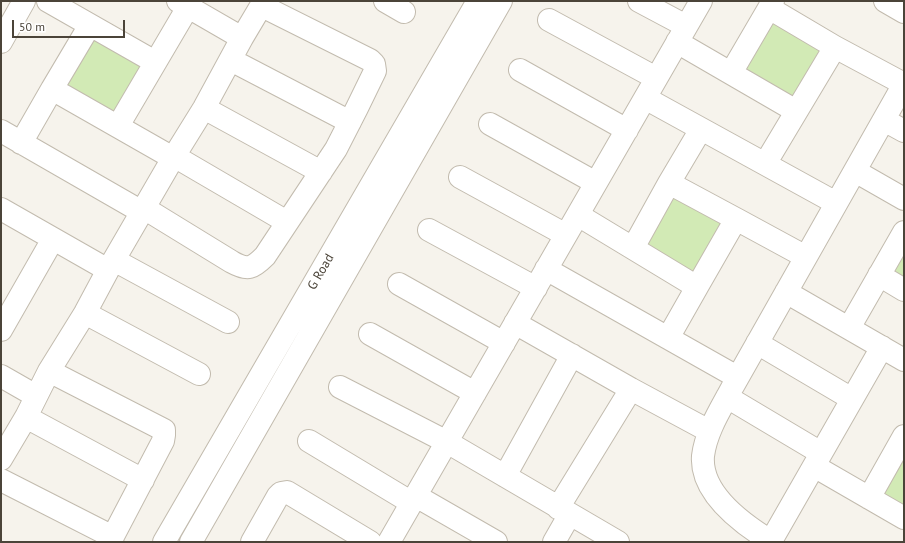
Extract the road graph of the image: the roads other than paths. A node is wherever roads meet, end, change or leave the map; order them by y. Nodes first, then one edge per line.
1 (24, 1) edge
2 (48, 1) edge
3 (385, 1) edge
4 (478, 1) edge
5 (501, 1) edge
6 (639, 1) edge
7 (701, 1) edge
8 (885, 1) edge
9 (263, 3) edge
10 (183, 4) edge
11 (771, 4) edge
12 (404, 12) dead end
13 (904, 12) edge
14 (549, 20) dead end
15 (90, 24) junction
16 (682, 34) junction
17 (242, 38) junction
18 (1, 42) edge
19 (835, 47) junction
20 (231, 60) junction
21 (155, 62) junction
22 (520, 70) dead end
23 (731, 73) junction
24 (656, 78) junction
25 (904, 84) edge
26 (52, 89) junction
27 (645, 98) junction
28 (204, 108) junction
29 (796, 111) junction
30 (884, 120) junction
31 (350, 122) junction
32 (490, 124) dead end
33 (118, 126) junction
34 (701, 129) junction
35 (627, 130) junction
36 (1, 131) edge
37 (904, 131) edge
38 (21, 143) junction
39 (174, 157) junction
40 (765, 164) junction
41 (855, 171) junction
42 (321, 172) junction
43 (460, 177) dead end
44 (596, 183) junction
45 (669, 183) junction
46 (904, 199) edge
47 (836, 204) junction
48 (1, 209) edge
49 (143, 210) junction
50 (578, 215) junction
51 (736, 219) junction
52 (287, 222) junction
53 (429, 230) dead end
54 (904, 232) edge
55 (566, 235) junction
56 (53, 239) junction
57 (633, 248) junction
58 (806, 257) junction
59 (111, 265) junction
60 (879, 276) junction
61 (541, 279) junction
62 (398, 284) dead end
63 (697, 286) junction
64 (904, 290) edge
65 (786, 292) junction
66 (85, 313) junction
67 (228, 322) dead end
68 (515, 323) junction
69 (848, 328) junction
70 (1, 330) edge
71 (370, 334) dead end
72 (668, 338) junction
73 (504, 343) junction
74 (757, 344) junction
75 (882, 347) junction
76 (572, 355) junction
77 (904, 360) edge
78 (49, 371) junction
79 (199, 374) dead end
80 (1, 376) edge
81 (737, 377) junction
82 (340, 387) dead end
83 (631, 389) junction
84 (475, 393) junction
85 (36, 396) junction
86 (727, 397) junction
87 (852, 399) junction
88 (26, 417) junction
89 (709, 431) junction
90 (904, 436) edge
91 (309, 441) dead end
92 (447, 442) junction
93 (1, 459) edge
94 (818, 460) junction
95 (505, 476) junction
96 (1, 480) edge
97 (143, 480) junction
98 (869, 498) junction
99 (414, 499) junction
100 (564, 511) junction
101 (904, 518) edge
102 (742, 534) edge
103 (467, 535) edge
104 (111, 540) edge
105 (164, 542) edge
106 (191, 542) edge
107 (252, 542) edge
108 (370, 542) edge
109 (389, 542) edge
110 (496, 542) edge
111 (554, 542) edge
112 (618, 542) edge
113 (771, 542) edge

1 - 18 street
2 - 15 street
3 - 12 street
4 - 105 street, G Road
5 - 106 street, G Road
6 - 16 street
7 - 16 street
8 - 13 street
9 - 17 street
9 - 31 street
10 - 17 street
10 - 21 street
11 - 19 street
11 - 23 street
14 - 24 street
15 - 21 street
15 - 26 street
16 - 23 street
16 - 24 street
17 - 20 street
19 - 25 street
19 - 29 street
20 - 28 street
20 - 31 street
21 - 33 street
22 - 35 street
23 - 29 street
24 - 27 street
25 - 30 street
26 - 33 street
26 - 38 street
27 - 34 street
27 - 35 street
28 - 39 street
28 - 42 street
29 - 40 street
30 - 37 street
30 - 41 street
31 - 42 street
32 - 44 street
33 - 39 street
34 - 40 street
34 - 45 street
35 - 44 street
36 - 38 street
38 - 49 street
39 - 49 street
39 - 52 street
40 - 47 street
41 - 46 street
41 - 47 street
42 - 52 street
43 - 55 street
44 - 50 street
45 - 51 street
45 - 57 street
47 - 58 street
48 - 56 street
49 - 52 street
49 - 59 street
50 - 55 street
50 - 57 street
51 - 58 street
51 - 63 street
53 - 61 street
54 - 60 street
55 - 61 street
56 - 59 street
56 - 70 street
57 - 63 street
58 - 65 street
59 - 66 street
59 - 67 street
60 - 64 street
60 - 69 street
61 - 68 street
61 - 72 street
62 - 73 street
63 - 72 street
65 - 69 street
65 - 74 street
66 - 78 street
66 - 79 street
68 - 73 street
68 - 76 street
69 - 75 street
71 - 84 street
72 - 81 street
73 - 84 street
74 - 81 street
74 - 87 street
75 - 77 street
75 - 87 street
76 - 83 street
76 - 95 street
78 - 85 street
78 - 97 street
80 - 85 street
81 - 86 street
82 - 92 street
83 - 89 street
83 - 100 street
84 - 92 street
85 - 88 street
86 - 89 street
86 - 94 street
87 - 94 street
88 - 93 street
88 - 97 street
89 - 102 street
90 - 98 street
91 - 99 street
92 - 95 street
92 - 99 street
94 - 98 street
94 - 113 street
95 - 100 street
96 - 104 street
97 - 104 street
98 - 101 street
99 - 103 street
99 - 109 street
100 - 111 street
100 - 112 street
102 - 113 street
103 - 110 street
107 - 108 street

